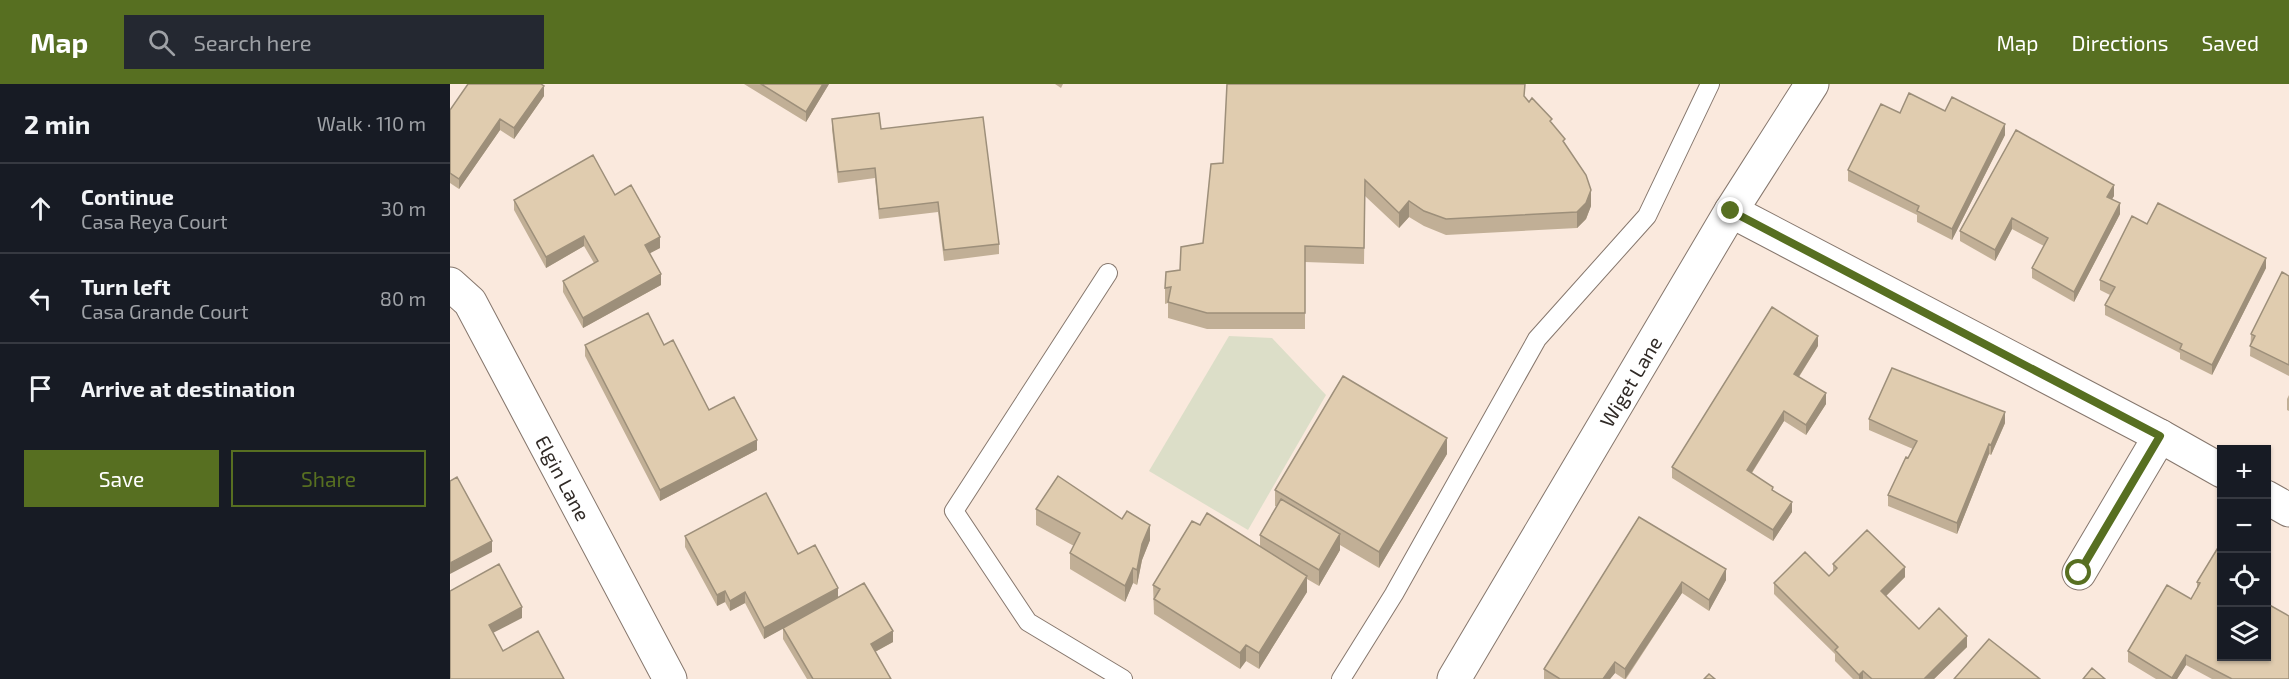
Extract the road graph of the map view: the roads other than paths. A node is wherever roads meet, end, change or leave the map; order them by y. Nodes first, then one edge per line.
1 (1710, 84) edge
2 (1812, 84) edge
3 (1731, 211) junction
4 (1108, 273) dead end
5 (450, 284) edge
6 (2160, 436) junction
7 (2217, 468) edge
8 (2270, 499) edge
9 (2289, 510) edge
10 (2079, 573) dead end
11 (670, 679) edge
12 (1123, 679) edge
13 (1341, 679) edge
14 (1454, 679) edge

1 - 13 lane
2 - 3 street, Wiget Lane
3 - 6 street
3 - 14 street, Wiget Lane
4 - 12 lane
5 - 11 street, Elgin Lane
6 - 7 street
6 - 10 street
8 - 9 street

